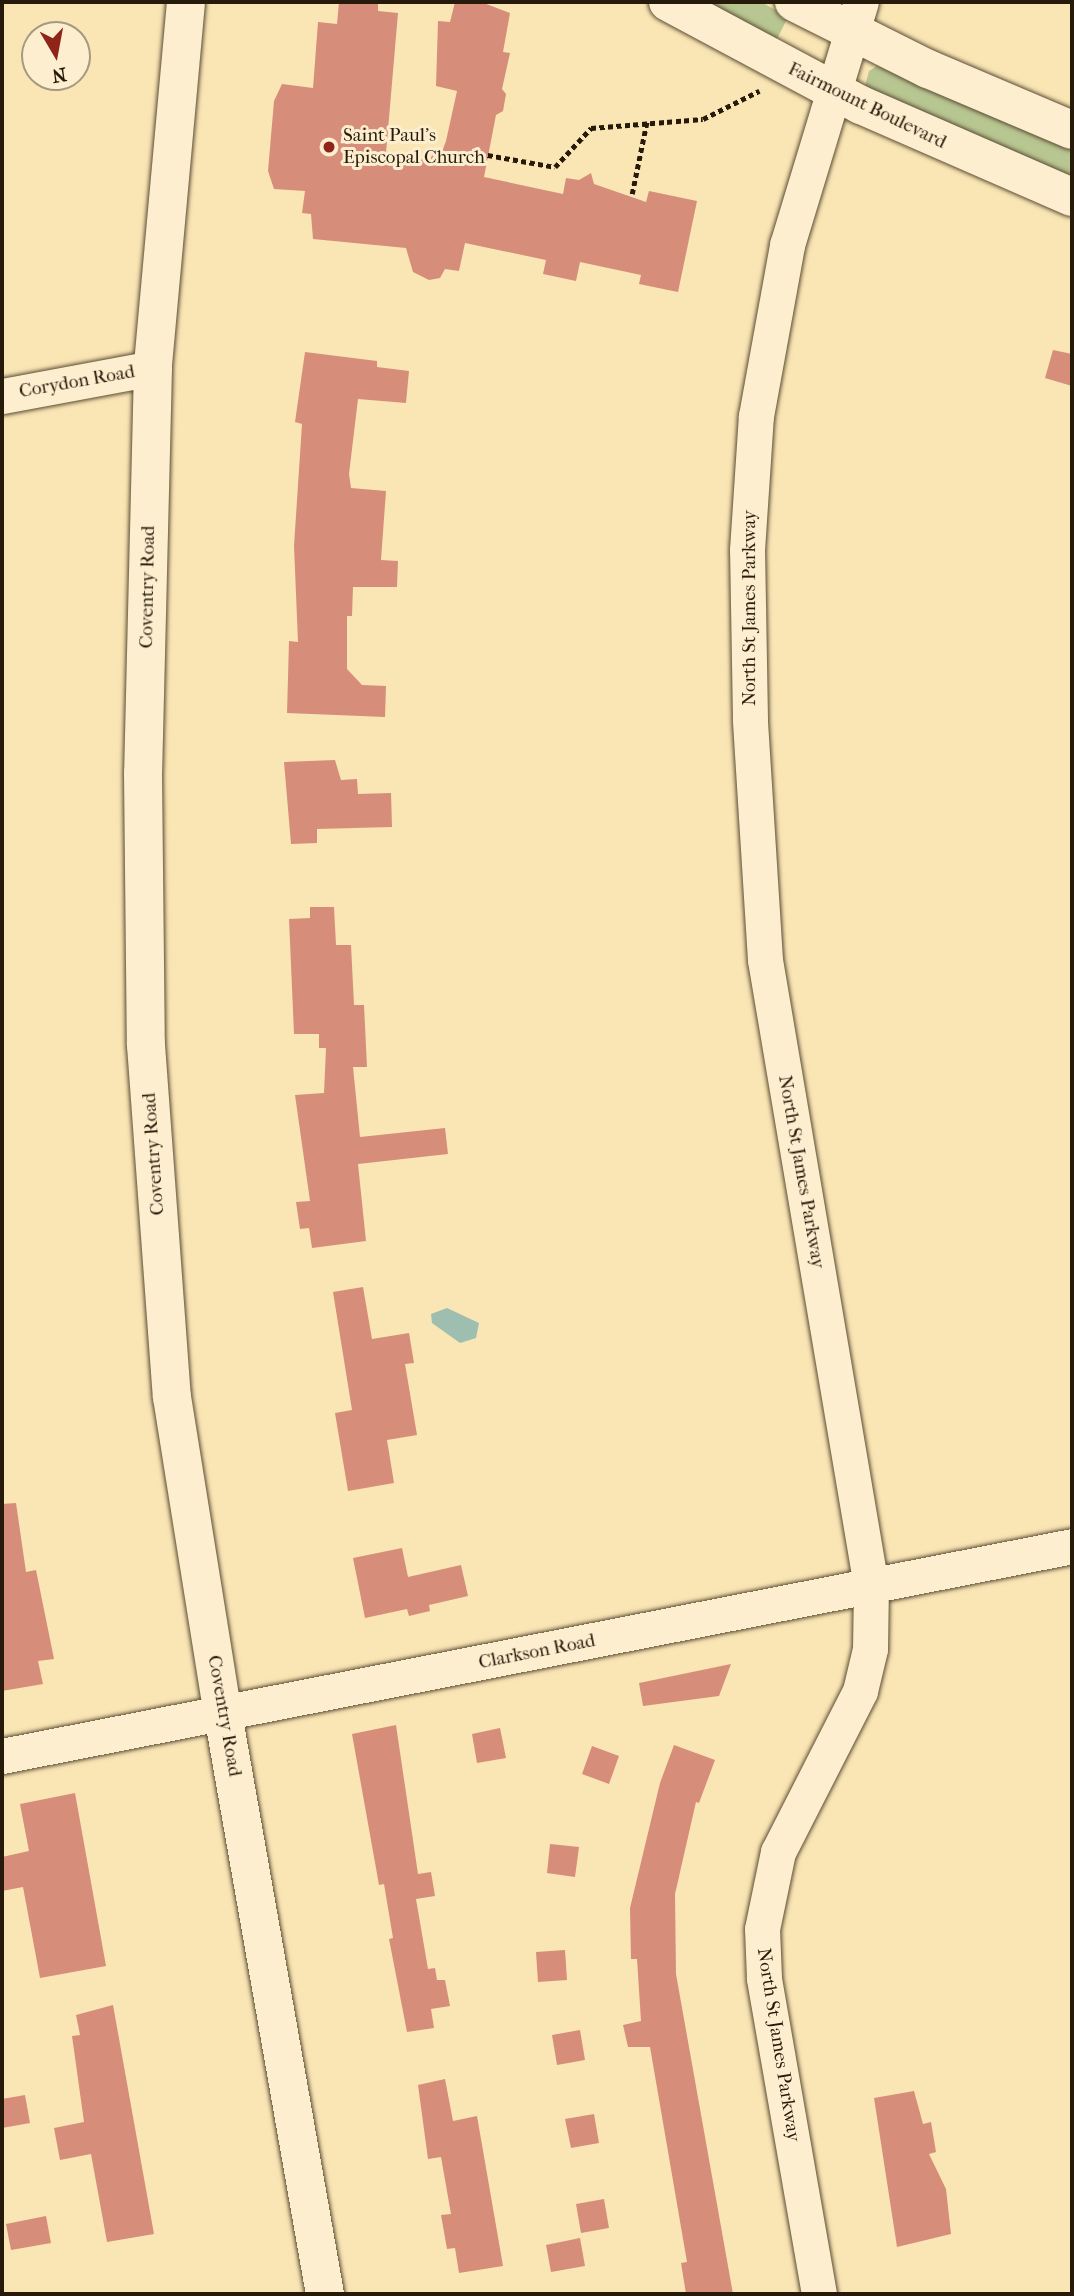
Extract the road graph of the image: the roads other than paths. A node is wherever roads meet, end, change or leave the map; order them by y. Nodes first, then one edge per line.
1 (186, 2) edge
2 (668, 2) edge
3 (794, 2) edge
4 (855, 17) edge
5 (832, 90) junction
6 (1072, 130) edge
7 (1072, 197) edge
8 (153, 368) junction
9 (2, 396) edge
10 (1072, 1546) edge
11 (871, 1586) junction
12 (223, 1714) junction
13 (2, 1756) edge
14 (326, 2294) edge
15 (819, 2294) edge

1 - 8 street, Coventry Road
2 - 5 street, Fairmount Boulevard
3 - 4 street
4 - 5 street, North St James Parkway
4 - 6 street
5 - 7 street, Fairmount Boulevard
5 - 11 street, North St James Parkway
8 - 9 street, Corydon Road
8 - 12 street, Coventry Road
10 - 11 street, Clarkson Road
11 - 12 street, Clarkson Road
11 - 15 street, North St James Parkway
12 - 13 street, Clarkson Road
12 - 14 street, Coventry Road

